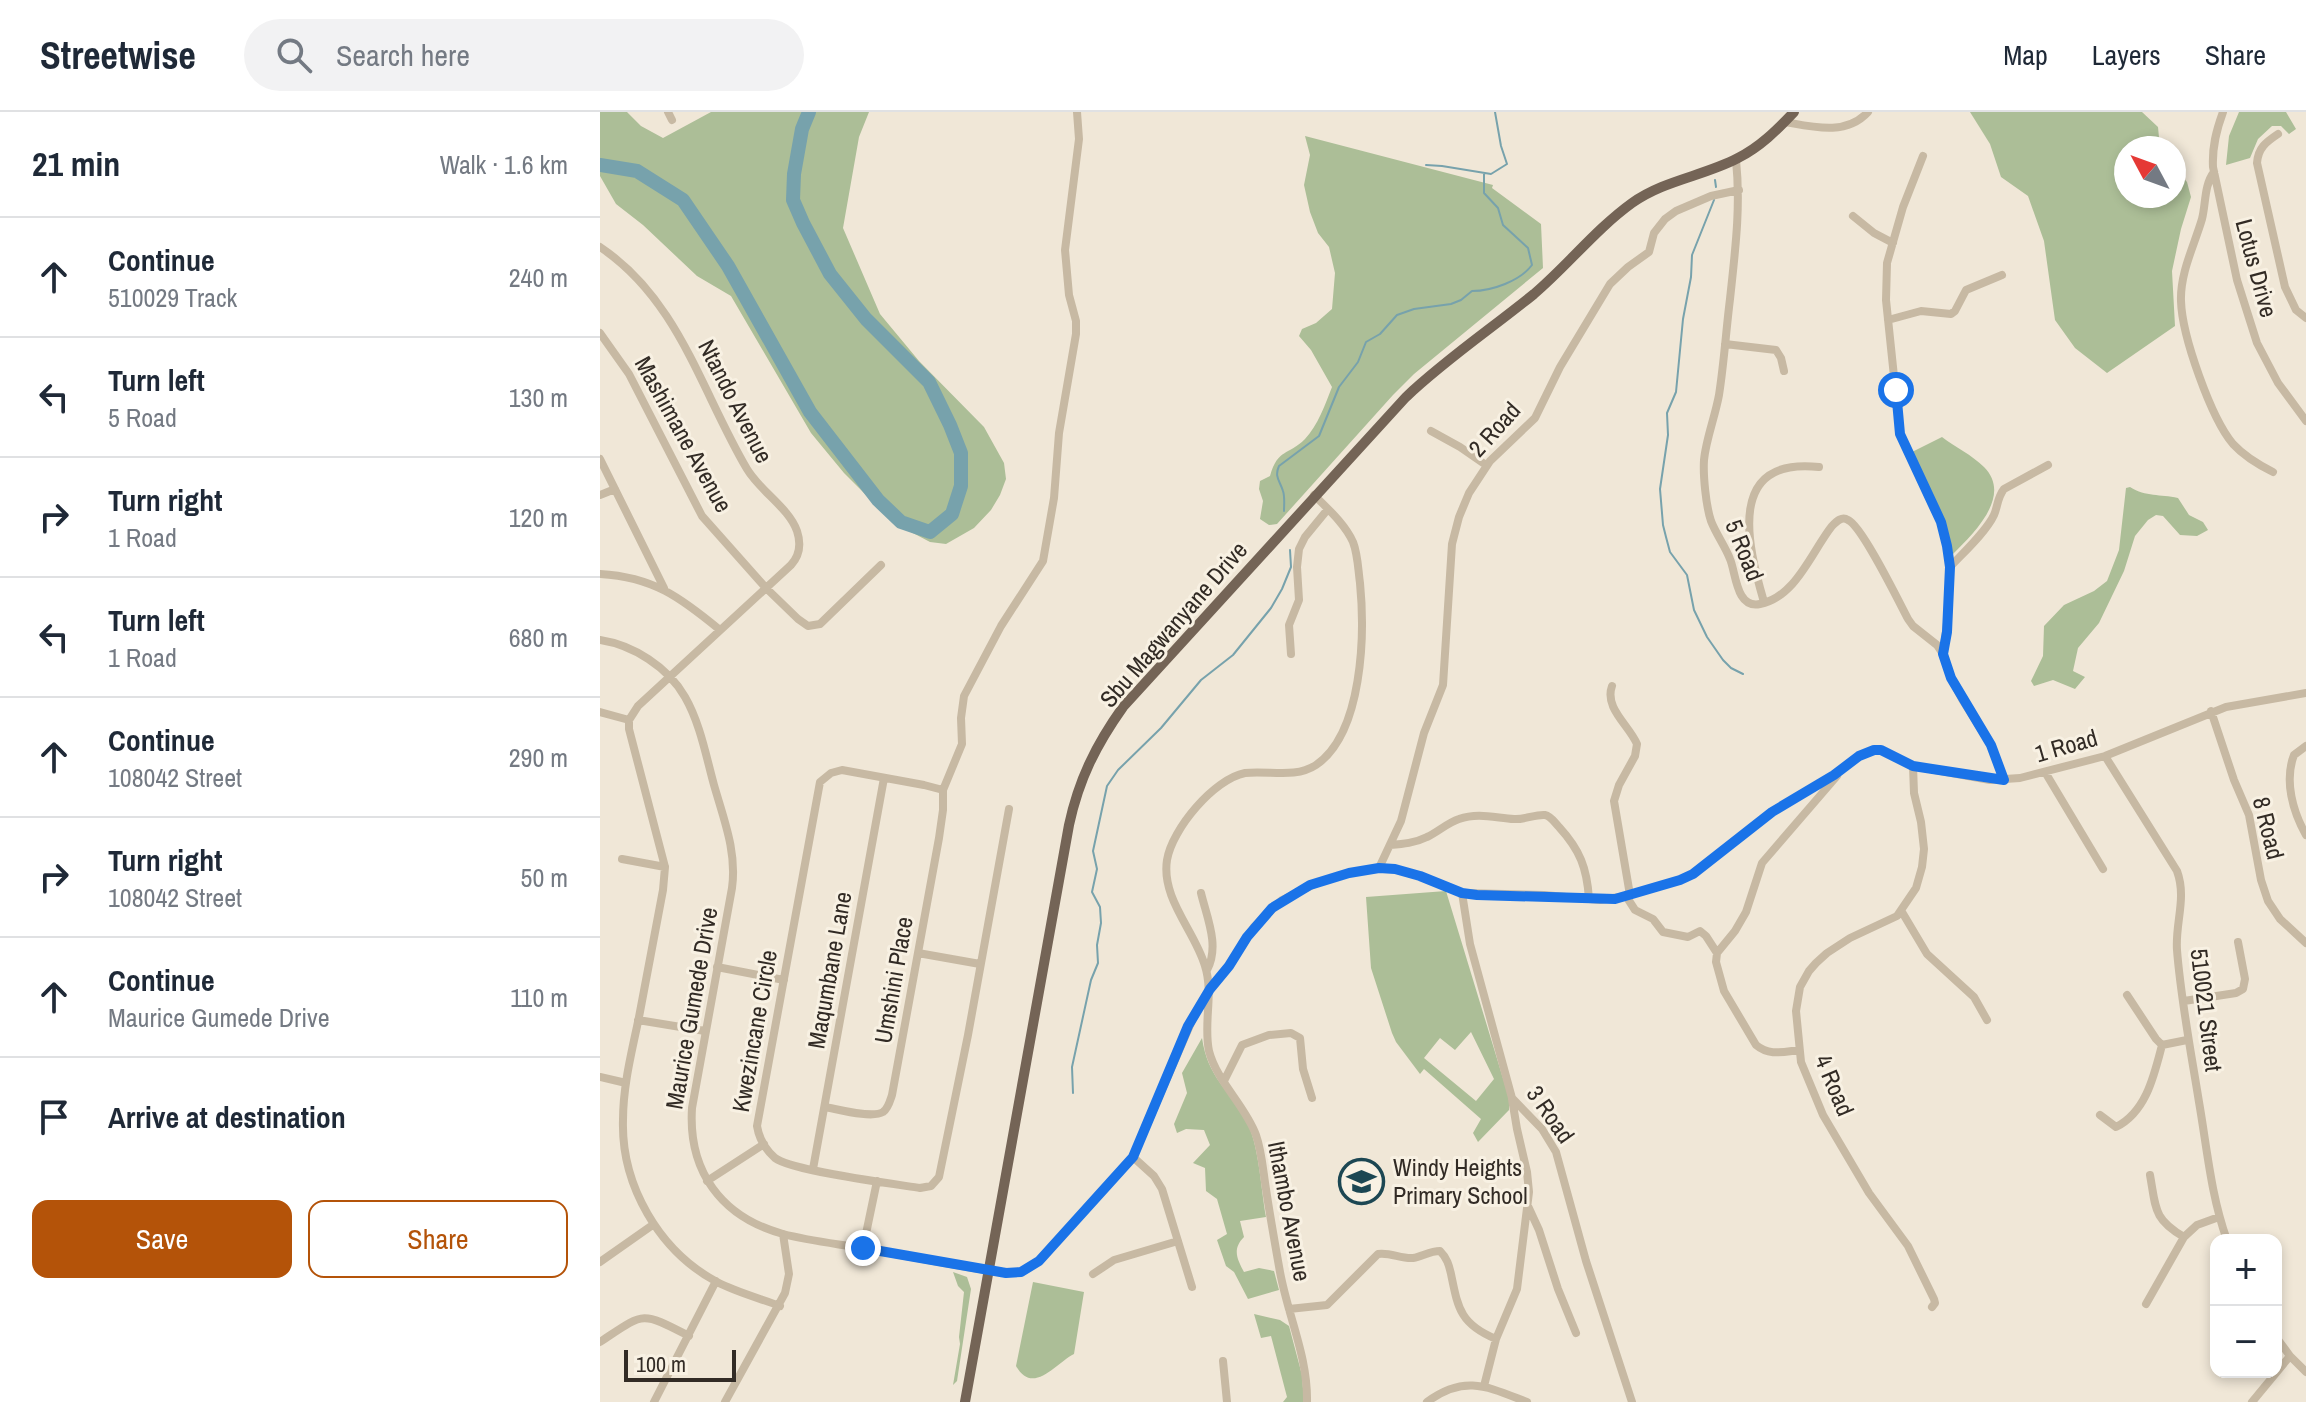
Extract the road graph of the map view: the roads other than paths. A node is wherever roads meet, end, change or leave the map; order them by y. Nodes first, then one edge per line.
1 (1077, 112) edge
2 (1794, 112) edge
3 (1868, 112) edge
4 (2223, 112) edge
5 (1785, 122) junction
6 (2278, 134) dead end
7 (1923, 156) dead end
8 (1736, 160) junction
9 (2214, 172) junction
10 (1739, 190) junction
11 (1853, 216) dead end
12 (1893, 243) junction
13 (600, 247) edge
14 (2002, 275) dead end
15 (2306, 318) edge
16 (1888, 320) junction
17 (600, 333) edge
18 (1725, 344) junction
19 (1784, 371) dead end
20 (2306, 421) edge
21 (1431, 431) dead end
22 (600, 459) edge
23 (1486, 465) junction
24 (2048, 465) dead end
25 (1819, 467) dead end
26 (2273, 472) dead end
27 (615, 489) junction
28 (600, 495) edge
29 (1314, 495) junction
30 (1328, 509) junction
31 (881, 565) dead end
32 (1950, 567) junction
33 (600, 574) edge
34 (664, 588) junction
35 (766, 588) junction
36 (1764, 602) junction
37 (720, 630) junction
38 (600, 640) edge
39 (1291, 654) dead end
40 (1943, 654) junction
41 (669, 677) junction
42 (1612, 686) dead end
43 (2306, 693) edge
44 (2211, 711) junction
45 (600, 712) edge
46 (629, 720) junction
47 (2306, 746) edge
48 (2105, 756) junction
49 (1913, 766) junction
50 (1842, 769) junction
51 (2045, 772) junction
52 (884, 778) junction
53 (2004, 780) junction
54 (943, 792) junction
55 (1009, 809) dead end
56 (2306, 835) edge
57 (1390, 845) junction
58 (622, 859) dead end
59 (665, 867) junction
60 (1379, 868) junction
61 (2103, 869) dead end
62 (1201, 893) dead end
63 (1462, 893) junction
64 (1628, 895) junction
65 (1589, 899) junction
66 (1902, 912) junction
67 (2238, 942) dead end
68 (2306, 943) edge
69 (918, 953) junction
70 (1717, 953) junction
71 (980, 964) junction
72 (717, 967) junction
73 (1207, 970) junction
74 (784, 980) junction
75 (1210, 989) junction
76 (2127, 995) dead end
77 (2184, 1001) junction
78 (638, 1020) junction
79 (1987, 1020) dead end
80 (705, 1031) junction
81 (2187, 1040) junction
82 (2162, 1045) junction
83 (1799, 1050) junction
84 (600, 1077) edge
85 (1224, 1081) junction
86 (626, 1083) junction
87 (1312, 1098) dead end
88 (1512, 1098) junction
89 (825, 1107) junction
90 (2100, 1115) dead end
91 (764, 1144) junction
92 (1133, 1157) junction
93 (813, 1169) junction
94 (2150, 1175) dead end
95 (707, 1181) junction
96 (877, 1181) junction
97 (1527, 1204) junction
98 (2219, 1217) junction
99 (654, 1224) junction
100 (783, 1234) junction
101 (2225, 1234) edge
102 (2184, 1237) junction
103 (1178, 1241) junction
104 (863, 1248) junction
105 (601, 1259) edge
106 (989, 1271) junction
107 (1093, 1274) dead end
108 (716, 1281) junction
109 (1192, 1287) dead end
110 (2146, 1304) dead end
111 (780, 1306) junction
112 (1932, 1307) dead end
113 (1289, 1309) junction
114 (1576, 1333) dead end
115 (689, 1336) junction
116 (1496, 1339) junction
117 (600, 1342) edge
118 (2282, 1345) edge
119 (2290, 1356) junction
120 (1223, 1361) dead end
121 (2306, 1372) edge
122 (1484, 1386) junction
123 (654, 1402) edge
124 (725, 1402) edge
125 (965, 1402) edge
126 (1227, 1402) edge
127 (1307, 1402) edge
128 (1427, 1402) edge
129 (1527, 1402) edge
130 (1632, 1402) edge
131 (2252, 1402) edge

1 - 54 street
2 - 5 main road, Sbu Magwanyane Drive
3 - 5 street
4 - 9 street, Lotus Drive
5 - 8 main road, Sbu Magwanyane Drive
6 - 15 street
7 - 12 street
8 - 10 street, 5 Road
8 - 29 main road, Sbu Magwanyane Drive
9 - 20 street, Lotus Drive
9 - 26 street
10 - 18 street, 5 Road
10 - 23 street, 2 Road
11 - 12 street
12 - 16 street
13 - 35 street, Ntando Avenue
14 - 16 street
16 - 32 street
17 - 35 street, Mashimane Avenue
18 - 19 street
18 - 36 street, 5 Road
21 - 23 street
22 - 27 street
23 - 57 street, 2 Road
24 - 32 street
25 - 36 street
27 - 28 street
27 - 34 street
29 - 30 street
29 - 106 main road, Sbu Magwanyane Drive
30 - 39 street
30 - 73 street
31 - 35 street, Mashimane Avenue
32 - 40 street
33 - 34 street
34 - 37 street
35 - 37 street, Ntando Avenue
36 - 40 street, 5 Road
37 - 41 street, Ntando Avenue
38 - 41 street, Maurice Gumede Drive
40 - 53 street, 5 Road
41 - 46 street, Ntando Avenue
41 - 72 street, Maurice Gumede Drive
42 - 64 street
43 - 44 street, 1 Road
44 - 48 street, 1 Road
44 - 68 street, 8 Road
45 - 46 street
46 - 59 street
47 - 56 street
48 - 51 street, 1 Road
48 - 77 street, 510021 Street
49 - 50 street, 1 Road
49 - 53 street, 1 Road
49 - 66 street
50 - 64 street, 1 Road
50 - 70 street
51 - 53 street, 1 Road
51 - 61 street
52 - 54 street, Kwezincane Circle
52 - 74 street, Kwezincane Circle
52 - 89 street, Maqumbane Lane
54 - 69 street, Umshini Place
55 - 71 street, Kwezincane Circle
57 - 60 street, 2 Road
57 - 65 street
58 - 59 street
59 - 78 street
60 - 63 street, 1 Road
60 - 75 street, 1 Road
62 - 73 street
63 - 65 street, 1 Road
63 - 88 street, 3 Road
64 - 65 street, 1 Road
64 - 70 street
66 - 79 street
66 - 83 street, 4 Road
67 - 77 street
69 - 71 street
69 - 89 street, Umshini Place
70 - 83 street
71 - 96 street, Kwezincane Circle
72 - 74 street
72 - 80 street, Maurice Gumede Drive
73 - 75 street, Ithambo Avenue
74 - 91 street, Kwezincane Circle
75 - 85 street, Ithambo Avenue
75 - 92 street, 1 Road
76 - 82 street
77 - 81 street, 510021 Street
78 - 80 street
78 - 86 street
80 - 95 street, Maurice Gumede Drive
81 - 82 street
81 - 98 street, 510021 Street
82 - 90 street
83 - 112 street, 4 Road
84 - 86 street
85 - 87 street
85 - 113 street, Ithambo Avenue
86 - 99 street
88 - 97 street
88 - 130 street, 3 Road
89 - 93 street, Maqumbane Lane
91 - 93 street, Kwezincane Circle
91 - 95 street
92 - 103 street
92 - 106 street, Maurice Gumede Drive
93 - 96 street, Kwezincane Circle
94 - 102 street
95 - 100 street, Maurice Gumede Drive
96 - 104 street
97 - 114 street
97 - 116 street
98 - 101 street, 510021 Street
98 - 102 street
99 - 105 street
99 - 108 street
100 - 104 street, Maurice Gumede Drive
100 - 111 street
102 - 110 street
103 - 107 street
103 - 109 street
104 - 106 street, Maurice Gumede Drive
106 - 125 main road, Sbu Magwanyane Drive
108 - 111 street
108 - 115 street
111 - 124 street
113 - 116 street
113 - 127 street, Ithambo Avenue
115 - 117 street
115 - 123 street
116 - 122 street
118 - 119 street
119 - 121 street
119 - 131 street
120 - 126 street
122 - 128 street
122 - 129 street

